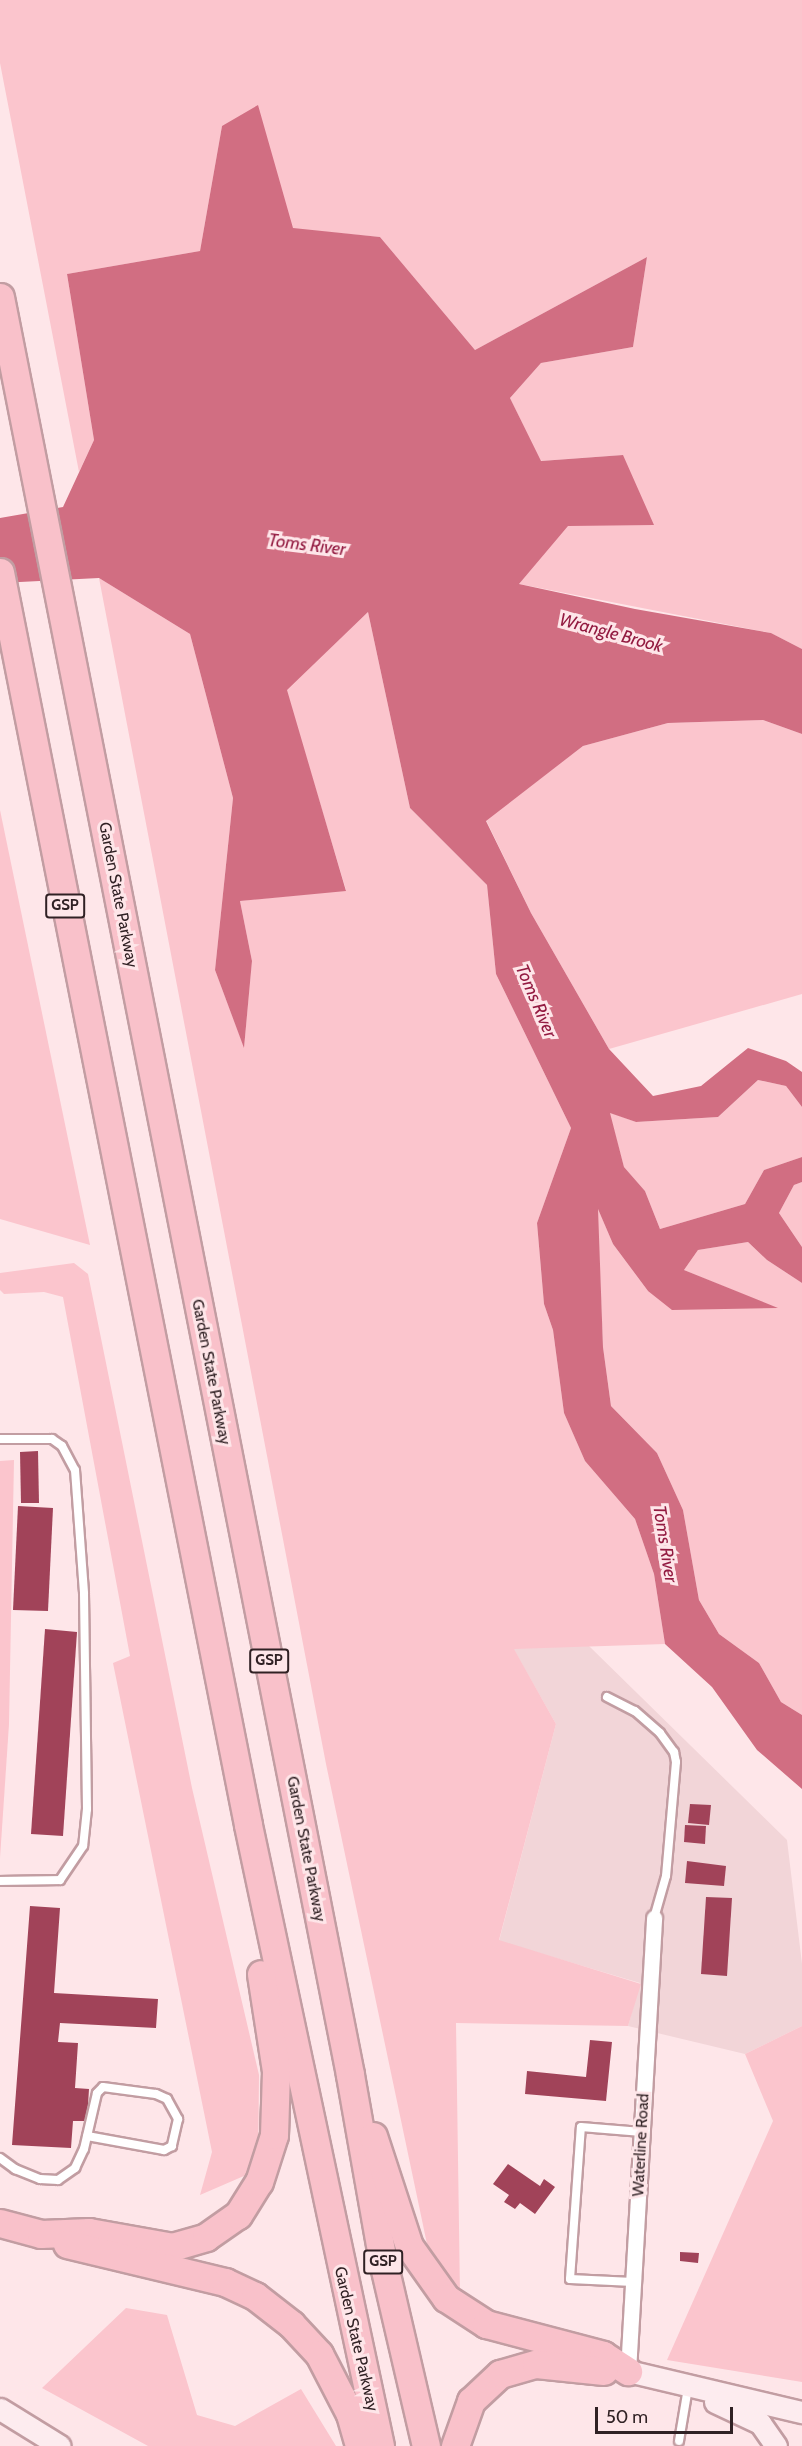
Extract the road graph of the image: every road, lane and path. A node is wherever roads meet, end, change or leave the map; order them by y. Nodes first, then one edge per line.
1 (0, 297) edge
2 (2, 582) edge
3 (0, 1439) edge
4 (608, 1697) dead end
5 (248, 1825) junction
6 (0, 1881) edge
7 (654, 1918) joint
8 (350, 2075) junction
9 (642, 2132) junction
10 (87, 2136) junction
11 (0, 2158) edge
12 (0, 2223) edge
13 (41, 2234) junction
14 (633, 2282) junction
15 (628, 2372) junction
16 (693, 2388) junction
17 (747, 2400) junction
18 (802, 2406) edge
19 (0, 2409) edge
20 (802, 2412) edge
21 (679, 2441) dead end
22 (60, 2446) edge
23 (359, 2446) edge
24 (380, 2446) edge
25 (426, 2446) edge
26 (455, 2446) edge
27 (776, 2446) edge

1 - 8 highway, Garden State Parkway / GSP
2 - 5 highway, Garden State Parkway / GSP
3 - 6 lane
4 - 7 lane
5 - 13 highway
5 - 24 highway, Garden State Parkway / GSP
7 - 9 street, Waterline Road
8 - 15 highway
8 - 25 highway, Garden State Parkway / GSP
9 - 14 street, Waterline Road
9 - 14 lane
10 - 10 lane
10 - 11 lane
12 - 13 highway
13 - 23 highway
14 - 15 street, Waterline Road
15 - 16 main road
15 - 26 highway
16 - 17 main road
16 - 21 lane
16 - 27 main road
17 - 18 main road
17 - 20 main road
19 - 22 main road

